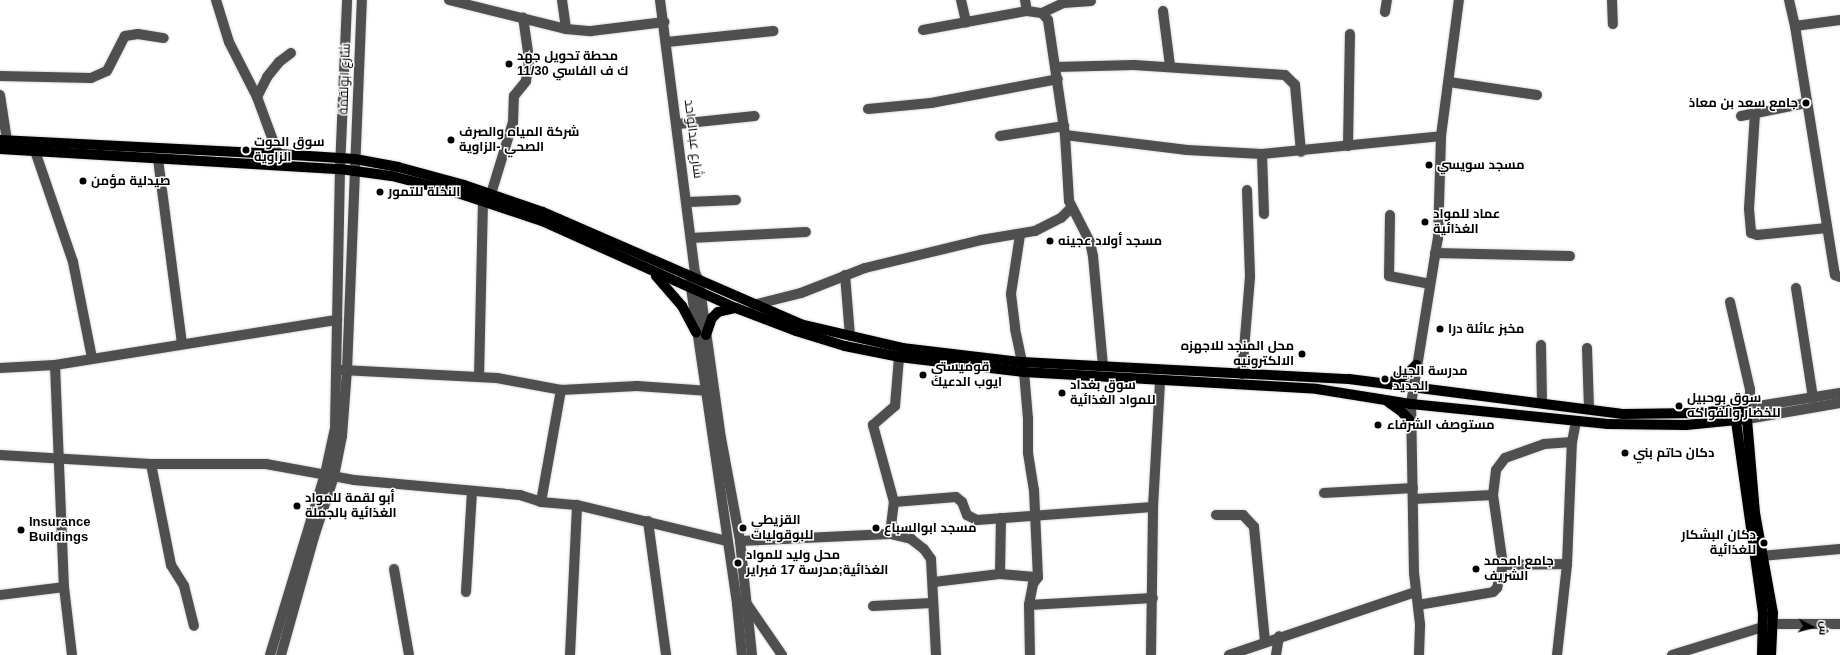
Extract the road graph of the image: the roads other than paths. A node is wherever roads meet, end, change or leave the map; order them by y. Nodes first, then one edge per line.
1 (216, 0) edge
2 (362, 0) edge
3 (450, 0) edge
4 (562, 0) edge
5 (660, 0) edge
6 (961, 0) edge
7 (1026, 0) edge
8 (1387, 0) edge
9 (1459, 0) edge
10 (1612, 0) edge
11 (1789, 0) edge
12 (344, 1) edge
13 (1091, 1) edge
14 (1027, 11) junction
15 (1163, 11) dead end
16 (1385, 12) dead end
17 (1042, 13) junction
18 (523, 17) junction
19 (1840, 20) edge
20 (664, 22) junction
21 (966, 22) junction
22 (1612, 24) dead end
23 (1795, 26) junction
24 (566, 29) junction
25 (923, 30) dead end
26 (773, 31) dead end
27 (1350, 34) dead end
28 (164, 38) dead end
29 (667, 42) junction
30 (291, 53) dead end
31 (1170, 66) junction
32 (1056, 67) junction
33 (0, 76) edge
34 (1058, 79) junction
35 (1449, 82) junction
36 (0, 95) edge
37 (1538, 95) dead end
38 (257, 97) junction
39 (1806, 103) junction
40 (868, 109) dead end
41 (1755, 114) junction
42 (755, 116) dead end
43 (1741, 116) dead end
44 (678, 124) junction
45 (1064, 130) junction
46 (1000, 136) dead end
47 (1441, 136) junction
48 (4, 141) edge
49 (1348, 146) junction
50 (0, 148) edge
51 (35, 151) junction
52 (1301, 152) junction
53 (278, 154) junction
54 (1262, 154) junction
55 (158, 159) junction
56 (355, 160) junction
57 (340, 164) junction
58 (355, 170) junction
59 (1247, 190) dead end
60 (491, 194) junction
61 (736, 200) dead end
62 (483, 201) junction
63 (688, 202) junction
64 (1071, 208) junction
65 (1264, 214) dead end
66 (1390, 215) dead end
67 (1827, 228) junction
68 (806, 232) dead end
69 (1020, 235) junction
70 (691, 238) junction
71 (1435, 253) junction
72 (1570, 256) dead end
73 (652, 271) junction
74 (845, 275) junction
75 (1840, 277) edge
76 (694, 280) junction
77 (1430, 284) junction
78 (1796, 288) dead end
79 (701, 292) junction
80 (1730, 302) dead end
81 (753, 304) junction
82 (736, 308) junction
83 (337, 320) junction
84 (701, 334) junction
85 (850, 336) junction
86 (182, 343) junction
87 (1541, 344) dead end
88 (1587, 348) dead end
89 (92, 358) junction
90 (899, 358) junction
91 (1022, 362) junction
92 (55, 365) junction
93 (1416, 365) junction
94 (1103, 366) junction
95 (0, 368) edge
96 (342, 370) junction
97 (1024, 372) junction
98 (1242, 374) junction
99 (479, 377) junction
100 (1160, 380) junction
101 (1387, 384) junction
102 (1412, 387) junction
103 (561, 390) junction
104 (709, 391) junction
105 (1840, 393) edge
106 (1813, 398) junction
107 (1382, 399) junction
108 (1542, 402) junction
109 (1411, 404) junction
110 (1840, 404) edge
111 (1746, 408) junction
112 (1589, 409) junction
113 (1735, 415) junction
114 (1747, 419) junction
115 (1576, 421) junction
116 (1413, 424) junction
117 (1572, 442) junction
118 (0, 455) edge
119 (57, 460) junction
120 (151, 464) junction
121 (330, 475) junction
122 (1413, 488) junction
123 (472, 491) junction
124 (1324, 493) dead end
125 (1494, 495) junction
126 (1413, 499) junction
127 (541, 502) junction
128 (894, 502) junction
129 (577, 505) junction
130 (1153, 507) junction
131 (1216, 515) dead end
132 (1035, 516) junction
133 (1001, 518) junction
134 (648, 521) junction
135 (890, 534) junction
136 (727, 541) junction
137 (740, 541) junction
138 (1840, 549) edge
139 (1761, 556) junction
140 (1567, 564) junction
141 (1503, 565) junction
142 (394, 569) dead end
143 (1000, 574) junction
144 (1038, 577) junction
145 (934, 582) junction
146 (64, 587) junction
147 (466, 592) dead end
148 (1415, 592) junction
149 (0, 595) edge
150 (1153, 598) junction
151 (746, 602) junction
152 (932, 602) junction
153 (1029, 605) junction
154 (1418, 605) junction
155 (873, 606) dead end
156 (1840, 624) edge
157 (1768, 625) junction
158 (194, 626) dead end
159 (1279, 636) junction
160 (1265, 642) junction
161 (72, 655) edge
162 (270, 655) edge
163 (281, 655) edge
164 (409, 655) edge
165 (570, 655) edge
166 (666, 655) edge
167 (742, 655) edge
168 (752, 655) edge
169 (782, 655) edge
170 (936, 655) edge
171 (1030, 655) edge
172 (1151, 655) edge
173 (1229, 655) edge
174 (1276, 655) edge
175 (1419, 655) edge
176 (1557, 655) edge
177 (1672, 655) edge
178 (1762, 655) edge
179 (1771, 655) edge

1 - 38 street
2 - 56 street, شارع ابولقمة
3 - 18 street
4 - 24 street
5 - 20 street, شارع عبدالواحد
6 - 21 street
7 - 14 street
8 - 16 street
9 - 35 street
10 - 22 street
11 - 23 street
12 - 57 street, شارع ابولقمة
13 - 17 street
14 - 17 street
14 - 21 street
15 - 31 street
17 - 32 street
18 - 24 street
18 - 60 street
19 - 23 street
20 - 24 street
20 - 29 street, شارع عبدالواحد
21 - 25 street
23 - 39 street
26 - 29 street
27 - 49 street
28 - 33 street
29 - 44 street, شارع عبدالواحد
30 - 38 street
31 - 32 street
31 - 52 street
32 - 34 street
34 - 40 street
34 - 45 street
35 - 37 street
35 - 47 street
36 - 48 street
38 - 53 street
39 - 41 street
39 - 67 street
41 - 43 street
41 - 67 street
42 - 44 street
44 - 63 street, شارع عبدالواحد
45 - 46 street
45 - 54 street
45 - 64 street
47 - 49 street
47 - 71 street
48 - 53 main road
49 - 52 street
50 - 51 main road
51 - 55 main road
51 - 89 street
52 - 54 street
53 - 57 main road
54 - 65 street
55 - 57 main road
55 - 86 street
56 - 57 main road
56 - 58 street, شارع ابولقمة
56 - 60 main road
57 - 58 main road
57 - 83 street, شارع ابولقمة
58 - 62 main road
58 - 96 street, شارع ابولقمة
59 - 98 street
60 - 76 main road
61 - 63 street
62 - 73 main road
62 - 99 street
63 - 70 street, شارع عبدالواحد
64 - 69 street
64 - 94 street
66 - 77 street
67 - 75 street
68 - 70 street
69 - 74 street
69 - 91 street
70 - 76 street, شارع عبدالواحد
71 - 72 street
71 - 77 street
73 - 76 main road
73 - 84 main road
74 - 81 street
74 - 85 street
76 - 79 street
76 - 81 main road
76 - 84 street
77 - 93 street
78 - 106 street
79 - 82 main road
79 - 84 street
80 - 111 street
81 - 85 main road
82 - 84 main road
82 - 90 main road
83 - 86 street
83 - 96 street, شارع ابولقمة
84 - 104 street
85 - 91 main road
86 - 89 street
87 - 108 street
88 - 112 street
89 - 92 street
90 - 97 main road
90 - 128 street
91 - 94 main road
92 - 95 street
92 - 119 street
93 - 101 main road
93 - 102 street
94 - 98 main road
96 - 99 street
96 - 121 street
97 - 100 main road
97 - 132 street
98 - 101 main road
99 - 103 street
100 - 107 main road
100 - 130 street
101 - 102 main road
102 - 108 main road
102 - 109 street
103 - 104 street
103 - 127 street
104 - 136 street
104 - 137 street
105 - 106 street
106 - 111 street
107 - 109 main road
107 - 116 main road
108 - 112 main road
109 - 115 main road
109 - 116 street
110 - 114 street
111 - 113 main road
111 - 114 main road
112 - 113 main road
113 - 114 main road
113 - 115 main road
113 - 157 main road
114 - 139 main road
115 - 117 street
116 - 122 street
117 - 125 street
117 - 140 street
118 - 119 street
119 - 120 street
119 - 146 street
120 - 121 street
120 - 158 street
121 - 123 street
121 - 162 street
121 - 163 street
122 - 124 street
122 - 126 street
123 - 127 street
123 - 147 street
125 - 126 street
125 - 141 street
126 - 148 street
127 - 129 street
128 - 133 street
128 - 135 street
129 - 134 street
129 - 165 street
130 - 132 street
130 - 150 street
131 - 160 street
132 - 133 street
132 - 144 street
133 - 143 street
134 - 136 street
134 - 166 street
135 - 137 street
135 - 145 street
136 - 167 street
137 - 151 street
138 - 139 street
139 - 157 main road
140 - 141 street
140 - 176 street
141 - 154 street
142 - 164 street
143 - 144 street
143 - 145 street
144 - 153 street
145 - 152 street
146 - 149 street
146 - 161 street
148 - 154 street
148 - 159 street
150 - 153 street
150 - 172 street
151 - 168 street
151 - 169 street
152 - 155 street
152 - 170 street
153 - 171 street
154 - 175 street
156 - 157 street
157 - 177 street
157 - 178 main road
157 - 179 main road
159 - 160 street
159 - 174 street
160 - 173 street

